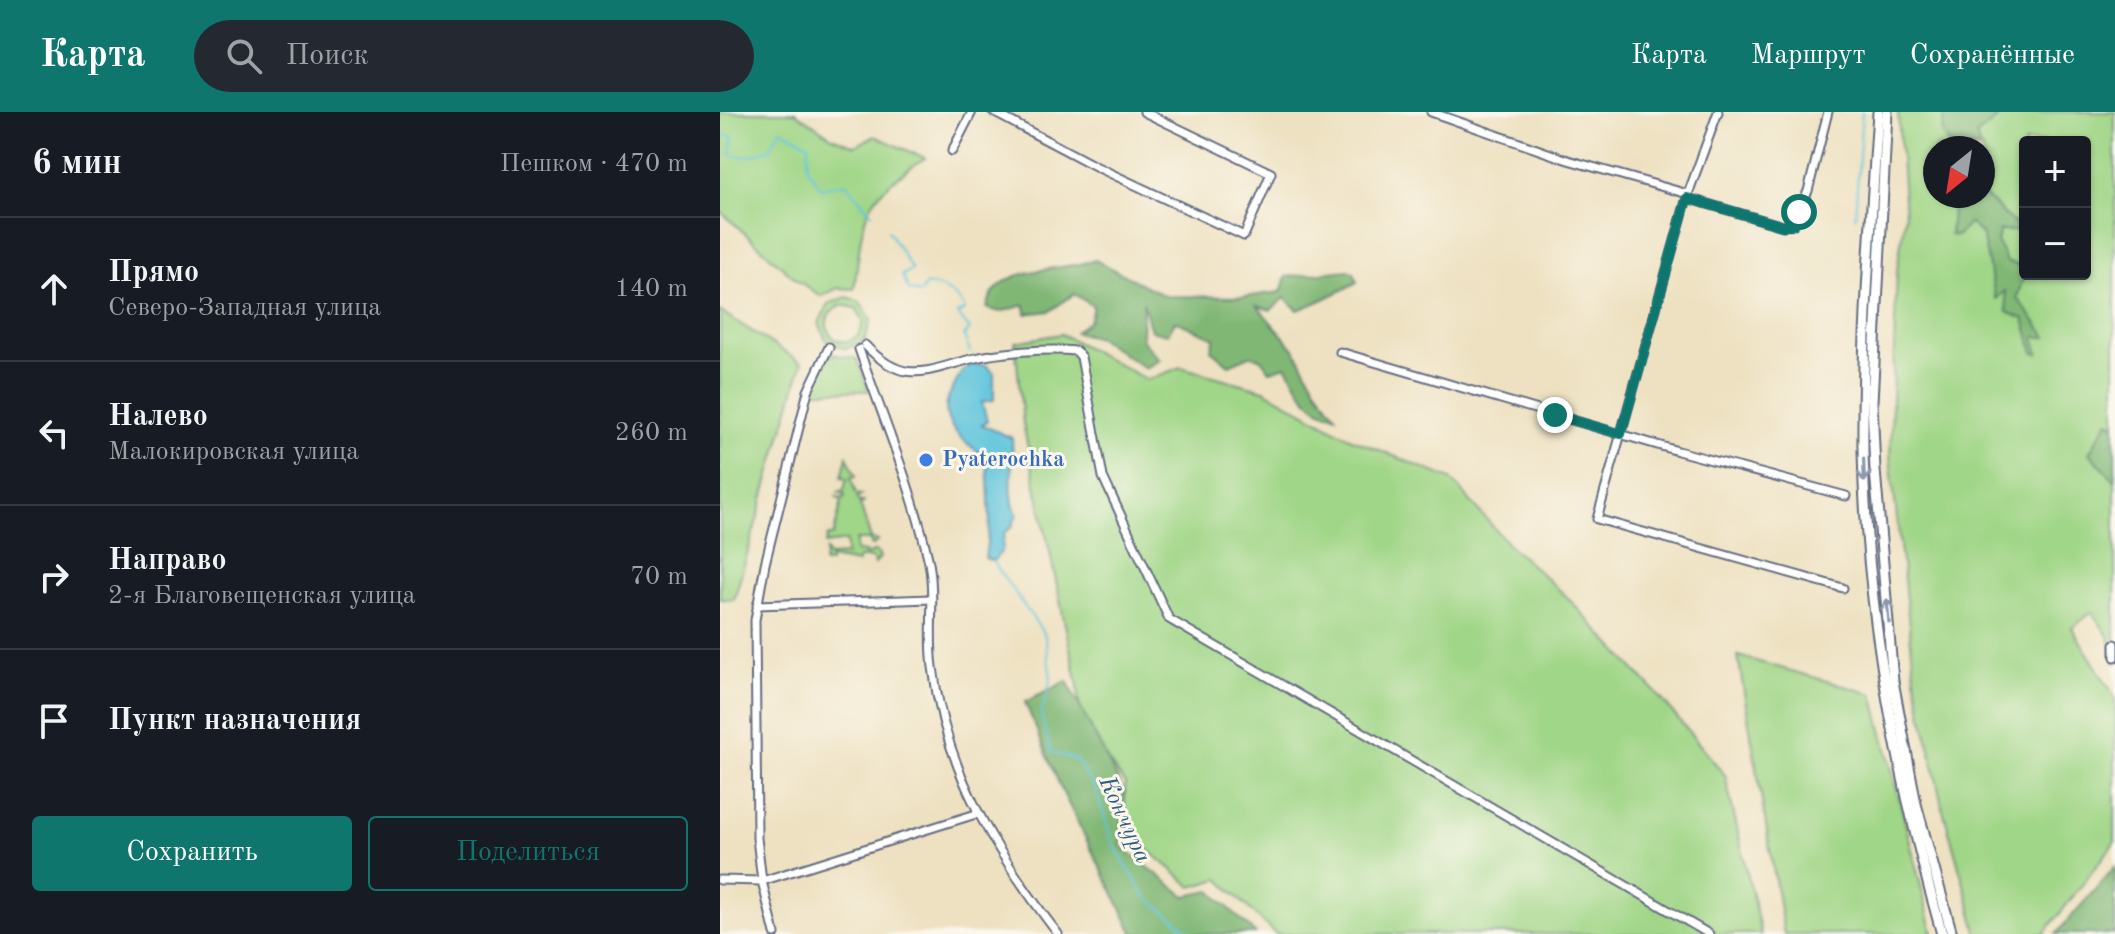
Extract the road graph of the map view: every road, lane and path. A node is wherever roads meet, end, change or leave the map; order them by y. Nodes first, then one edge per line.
1 (972, 112) edge
2 (993, 112) edge
3 (1144, 112) edge
4 (1431, 112) edge
5 (1718, 112) edge
6 (1828, 112) edge
7 (1878, 112) edge
8 (1887, 112) edge
9 (952, 151) dead end
10 (1687, 196) junction
11 (829, 347) dead end
12 (1340, 352) dead end
13 (1621, 434) junction
14 (1846, 496) dead end
15 (1843, 588) dead end
16 (931, 599) junction
17 (757, 605) junction
18 (2115, 644) edge
19 (2115, 657) edge
20 (976, 814) junction
21 (720, 880) edge
22 (762, 881) junction
23 (775, 934) edge
24 (1058, 934) edge
25 (1709, 934) edge
26 (1942, 934) edge
27 (1952, 934) edge

1 - 9 street
2 - 3 street
4 - 10 street
5 - 10 street
6 - 10 street
7 -> 26 main road
27 -> 8 main road
10 - 13 street
11 - 17 street
12 - 13 street
13 - 14 street
13 - 15 street
16 - 17 street
16 - 20 street
16 - 25 street
17 - 22 street
18 - 19 street
20 - 22 street
20 - 24 street
21 - 22 street
22 - 23 street

